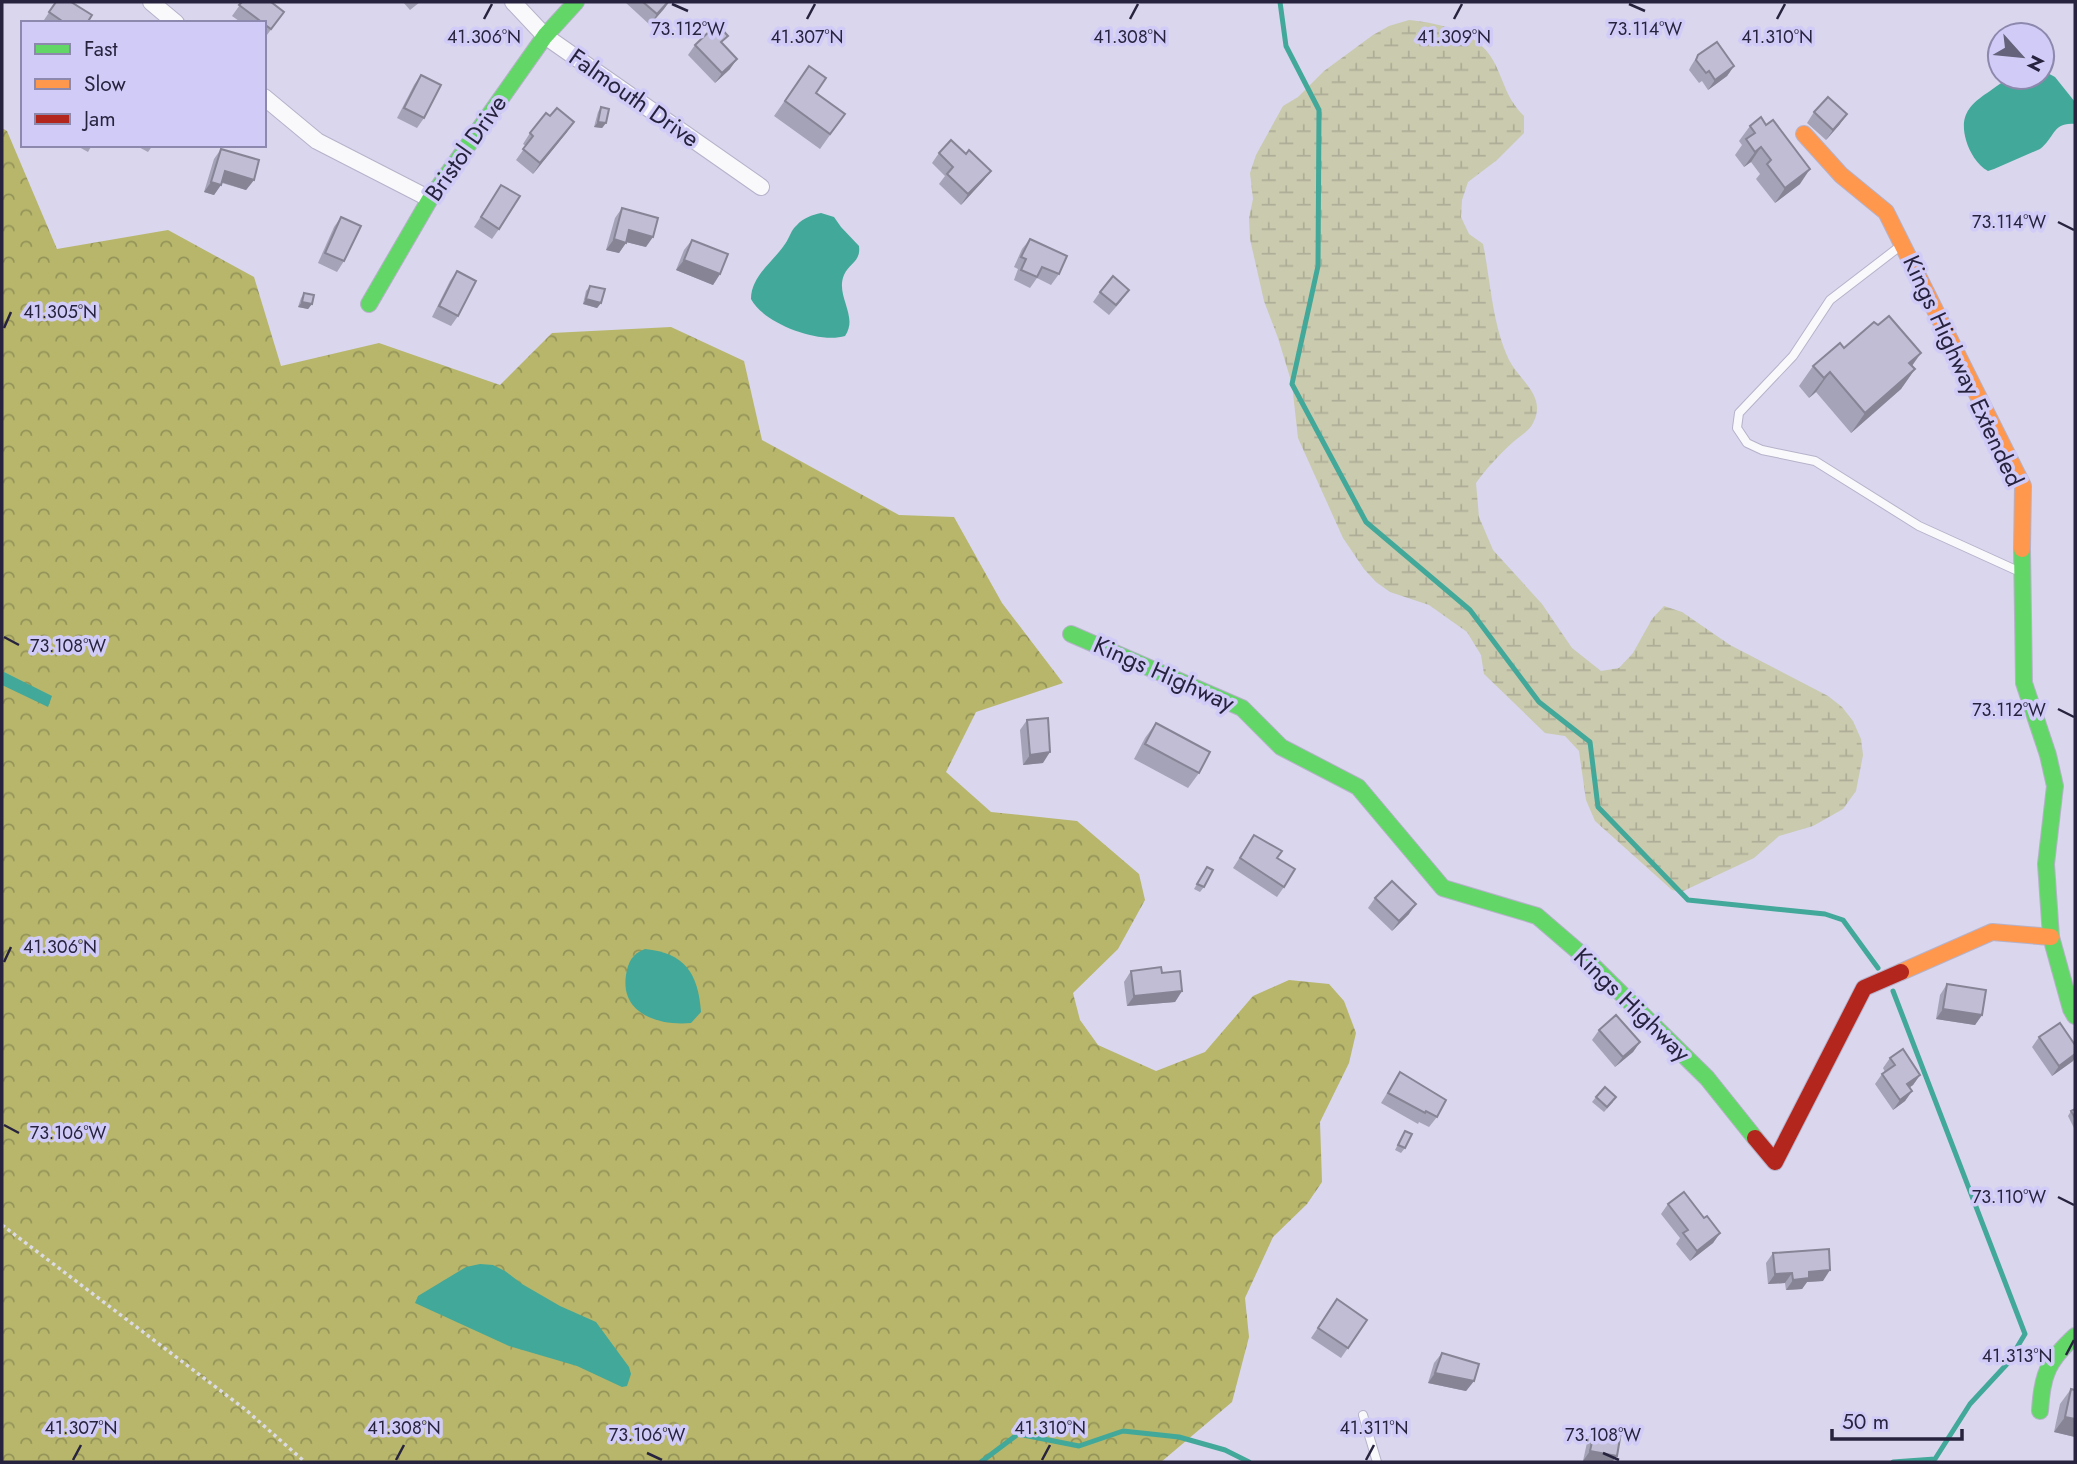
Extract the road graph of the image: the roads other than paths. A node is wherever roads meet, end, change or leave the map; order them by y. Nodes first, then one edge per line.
1 (151, 2) edge
2 (513, 2) edge
3 (576, 2) edge
4 (174, 21) edge
5 (545, 36) junction
6 (266, 99) edge
7 (1804, 134) dead end
8 (761, 187) dead end
9 (430, 199) junction
10 (1903, 244) junction
11 (369, 304) dead end
12 (2021, 572) junction
13 (1071, 634) dead end
14 (2051, 937) junction
15 (2075, 1016) edge
16 (2075, 1336) edge
17 (2040, 1411) dead end
18 (1363, 1415) dead end
19 (1377, 1462) edge

1 - 4 street
2 - 5 street, Falmouth Drive
3 - 5 street, Bristol Drive
5 - 8 street, Falmouth Drive
5 - 9 street, Bristol Drive
6 - 9 street
7 - 10 street, Kings Highway Extended
9 - 11 street, Bristol Drive
10 - 12 street, Kings Highway Extended
10 - 12 lane
12 - 14 street, Kings Highway Extended
13 - 14 street, Kings Highway
14 - 15 street
16 - 17 street
18 - 19 lane

